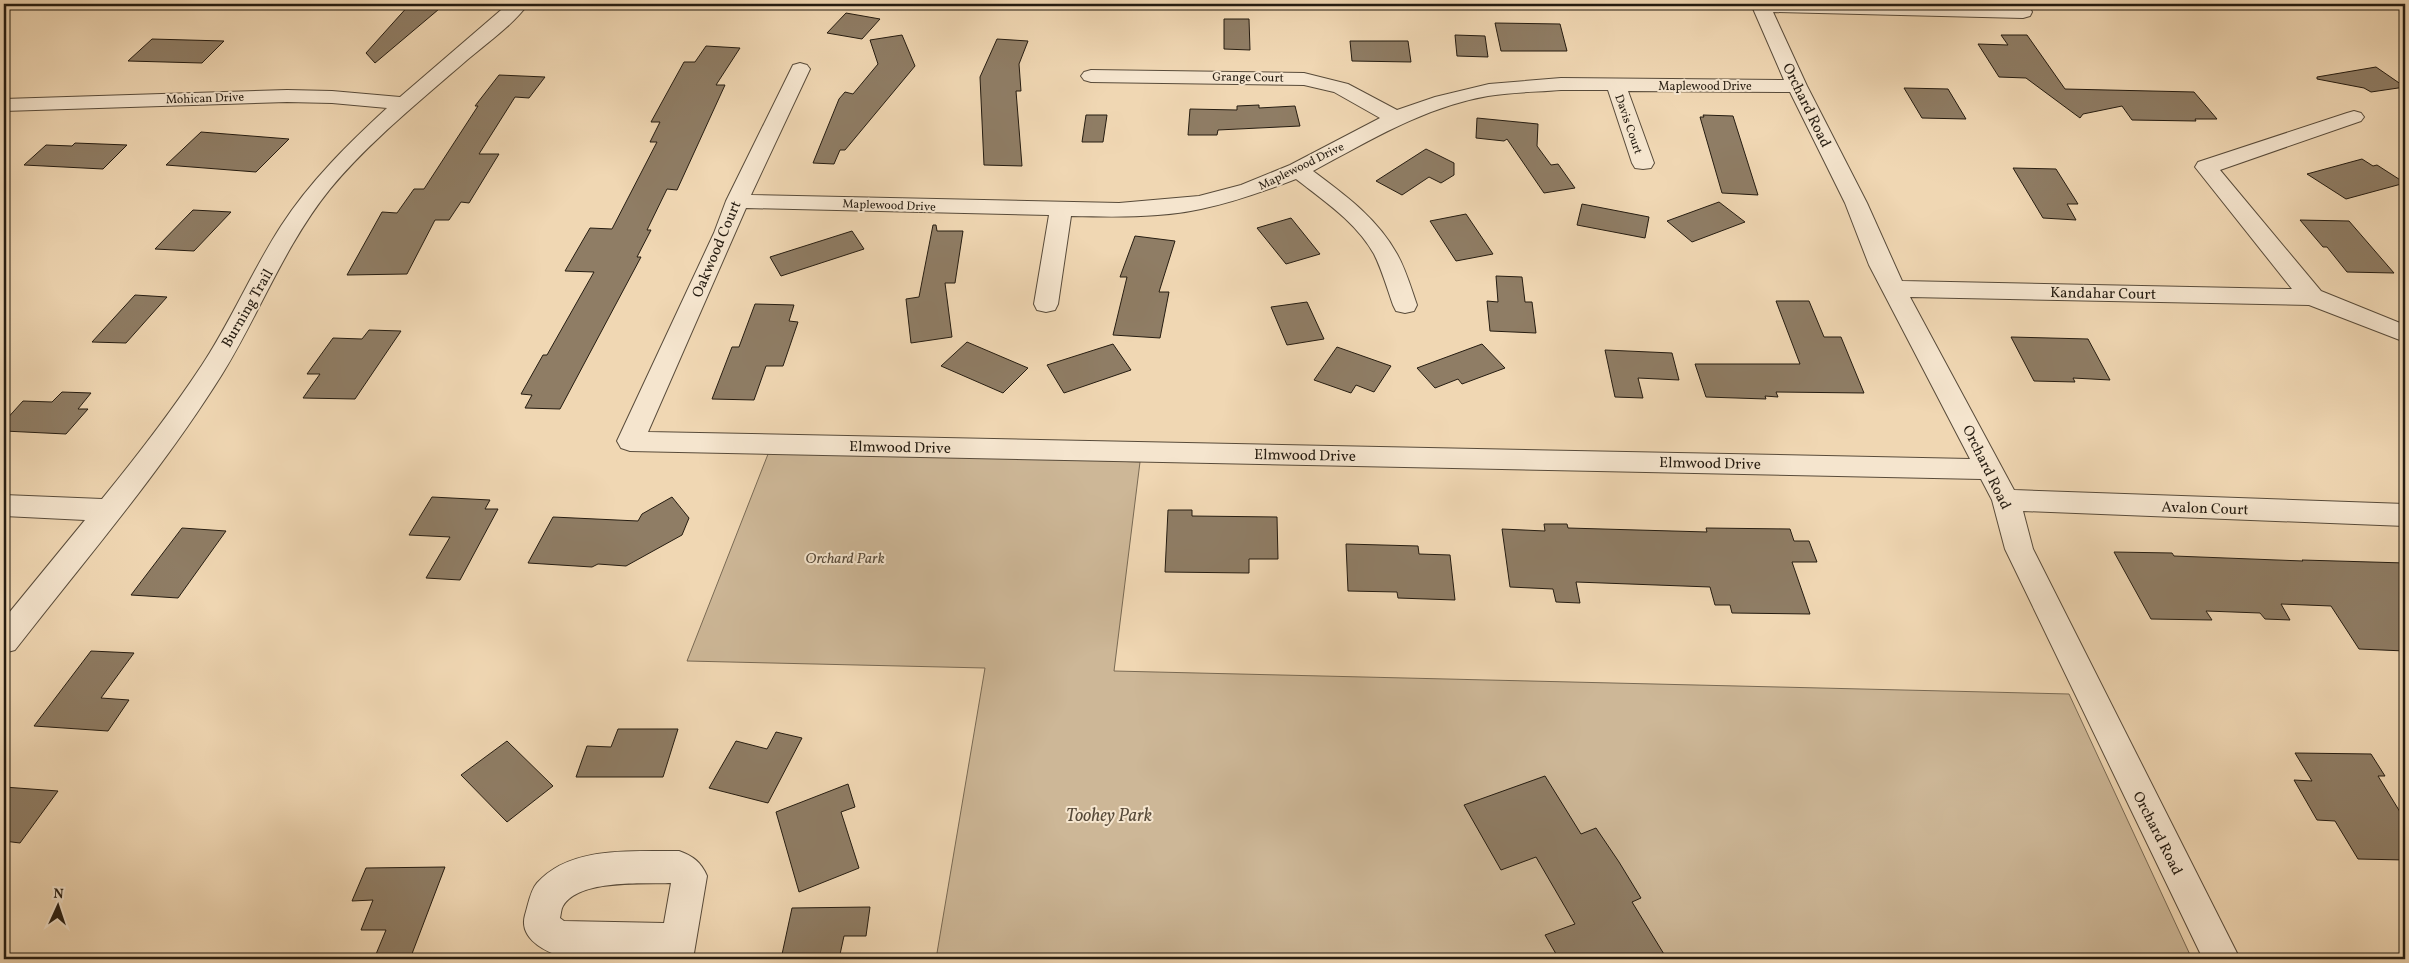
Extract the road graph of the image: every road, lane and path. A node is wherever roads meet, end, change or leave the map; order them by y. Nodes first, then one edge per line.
1 (519, 4) edge
2 (1760, 5) edge
3 (2023, 12) dead end
4 (800, 69) dead end
5 (1091, 76) dead end
6 (1616, 85) junction
7 (1797, 86) junction
8 (405, 104) junction
9 (4, 105) edge
10 (2354, 117) dead end
11 (1396, 118) junction
12 (1643, 162) dead end
13 (1298, 170) junction
14 (737, 201) junction
15 (1061, 209) junction
16 (1894, 289) junction
17 (2312, 297) junction
18 (1046, 304) dead end
19 (1405, 305) dead end
20 (2405, 334) edge
21 (635, 430) joint
22 (1990, 469) junction
23 (2006, 500) junction
24 (4, 506) edge
25 (108, 510) junction
26 (2405, 515) edge
27 (4, 641) edge
28 (677, 950) edge
29 (2222, 959) edge

1 - 8 street, Burning Trail
2 - 3 street
2 - 7 street, Orchard Road
4 - 14 street, Oakwood Court
5 - 11 street, Grange Court
6 - 7 street, Maplewood Drive
6 - 11 street, Maplewood Drive
6 - 12 street, Davis Court
7 - 16 street, Orchard Road
8 - 9 street, Mohican Drive
8 - 25 street, Burning Trail
10 - 17 street, Kandahar Court
11 - 13 street, Maplewood Drive
13 - 15 street, Maplewood Drive
13 - 19 street
14 - 15 street, Maplewood Drive
14 - 21 street, Oakwood Court
15 - 18 street
16 - 17 street, Kandahar Court
16 - 22 street, Orchard Road
17 - 20 street, Kandahar Court
21 - 22 street, Elmwood Drive
22 - 23 street, Orchard Road
23 - 26 street, Avalon Court
23 - 29 street, Orchard Road
24 - 25 street
25 - 27 street, Burning Trail
28 - 28 street

